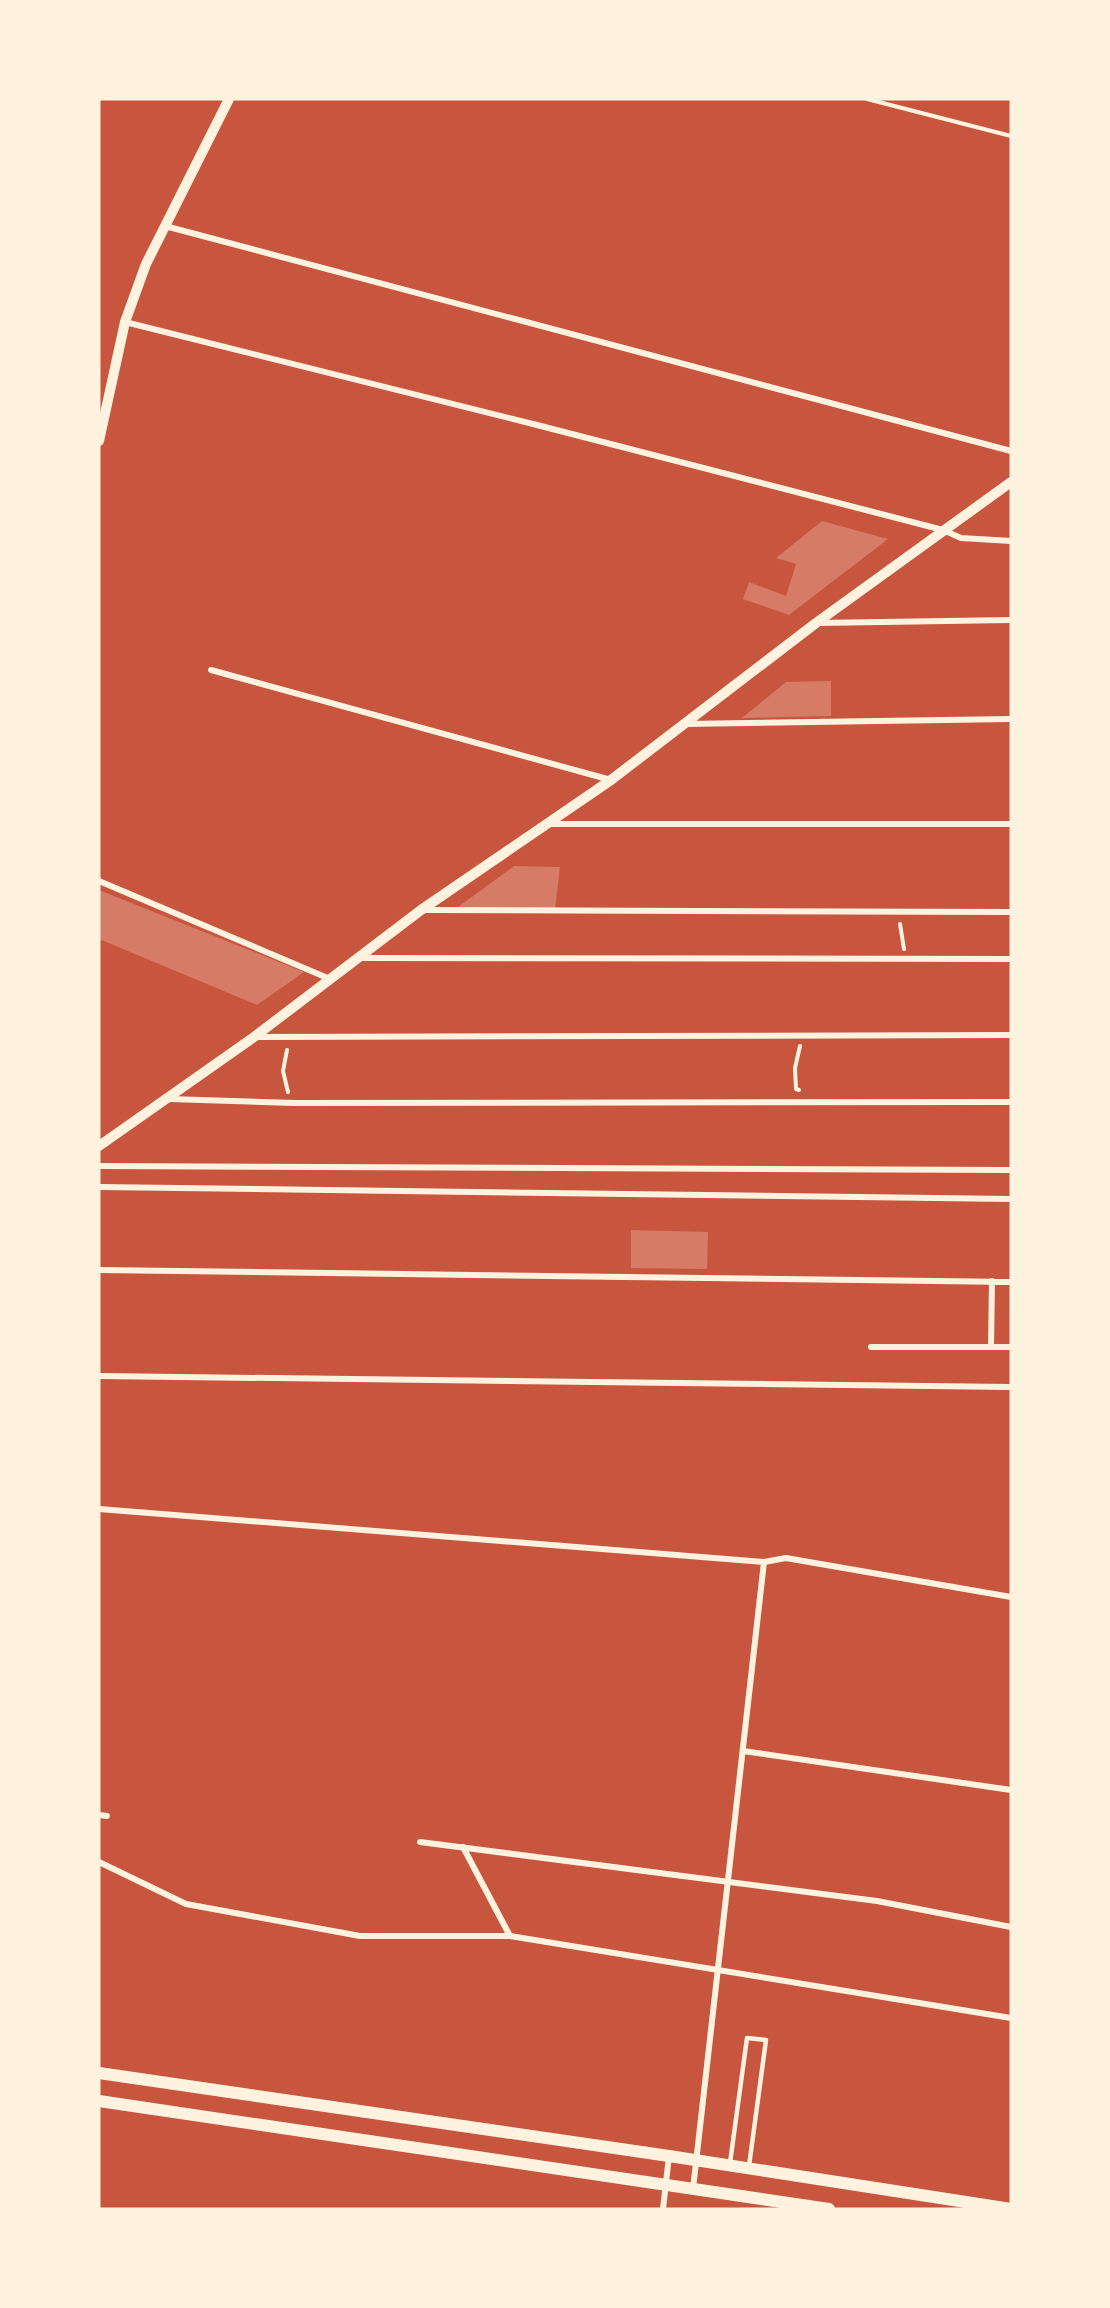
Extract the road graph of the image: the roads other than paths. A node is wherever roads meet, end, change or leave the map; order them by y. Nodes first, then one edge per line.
1 (229, 99) edge
2 (165, 226) junction
3 (124, 322) junction
4 (99, 441) edge
5 (1011, 451) edge
6 (1011, 482) edge
7 (943, 530) junction
8 (1011, 541) edge
9 (1011, 620) edge
10 (816, 623) junction
11 (211, 670) dead end
12 (1011, 719) edge
13 (681, 724) junction
14 (611, 780) junction
15 (545, 824) junction
16 (1011, 824) edge
17 (99, 881) edge
18 (421, 910) junction
19 (1011, 912) edge
20 (358, 958) junction
21 (1011, 959) edge
22 (330, 979) junction
23 (1011, 1035) edge
24 (254, 1037) junction
25 (169, 1099) junction
26 (1011, 1102) edge
27 (99, 1146) edge
28 (99, 1166) edge
29 (1011, 1170) edge
30 (99, 1187) edge
31 (1011, 1199) edge
32 (99, 1270) edge
33 (992, 1281) junction
34 (1011, 1282) edge
35 (871, 1347) dead end
36 (991, 1347) junction
37 (1011, 1347) edge
38 (99, 1376) edge
39 (1011, 1387) edge
40 (99, 1509) edge
41 (764, 1562) junction
42 (1011, 1597) edge
43 (743, 1751) junction
44 (1011, 1790) edge
45 (99, 1815) edge
46 (107, 1816) dead end
47 (420, 1842) dead end
48 (463, 1847) junction
49 (99, 1862) edge
50 (729, 1881) junction
51 (1011, 1927) edge
52 (510, 1936) junction
53 (719, 1971) junction
54 (1011, 2018) edge
55 (99, 2073) edge
56 (99, 2101) edge
57 (669, 2156) junction
58 (695, 2160) junction
59 (729, 2165) junction
60 (749, 2168) junction
61 (667, 2184) junction
62 (693, 2188) junction
63 (663, 2209) edge
64 (829, 2209) edge
65 (1011, 2209) edge

1 - 2 street
2 - 3 street
2 - 5 street
3 - 4 street
3 - 7 street
6 - 7 street
7 - 8 street
7 - 10 street
9 - 10 street
10 - 13 street
11 - 14 street
12 - 13 street
13 - 14 street
14 - 15 street
15 - 16 street
15 - 18 street
17 - 22 street
18 - 19 street
18 - 20 street
20 - 21 street
20 - 22 street
22 - 24 street
23 - 24 street
24 - 25 street
25 - 26 street
25 - 27 street
28 - 29 street
30 - 31 street
32 - 33 street
33 - 34 street
33 - 36 street
35 - 36 street
36 - 37 street
38 - 39 street
40 - 41 street
41 - 42 street
41 - 43 street
43 - 44 street
43 - 50 street
45 - 46 street
47 - 48 street
48 - 50 street
48 - 52 street
49 - 52 street
50 - 51 street
50 - 53 street
52 - 53 street
53 - 54 street
53 - 58 street
55 - 57 main road
56 - 61 main road
57 - 58 main road
57 - 61 street
58 - 59 main road
58 - 62 street
59 - 60 main road
59 - 60 lane
60 - 65 main road
61 - 62 main road
61 - 63 street
62 - 64 main road

